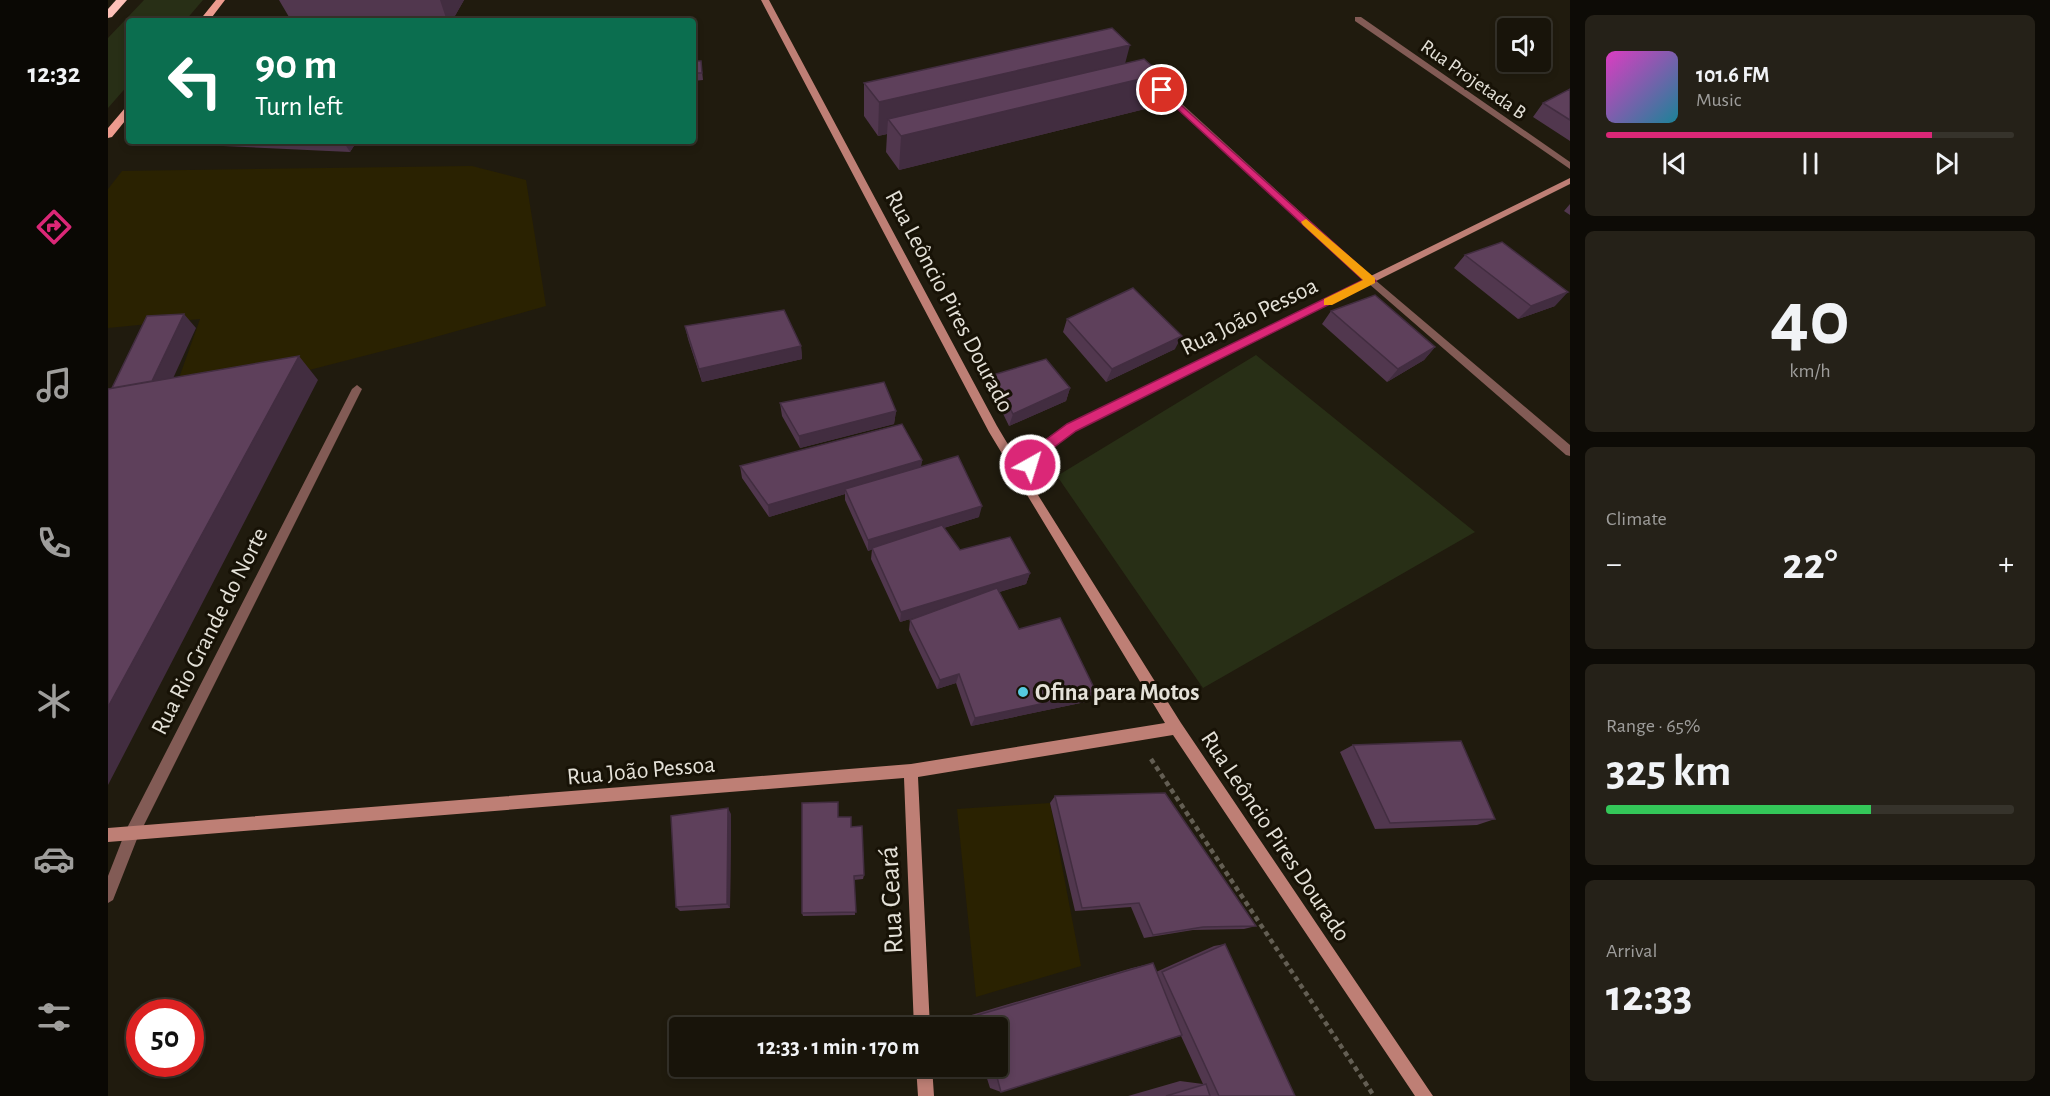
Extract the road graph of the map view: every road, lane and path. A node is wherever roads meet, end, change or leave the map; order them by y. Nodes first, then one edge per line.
1 (122, 0) edge
2 (221, 0) edge
3 (765, 0) edge
4 (108, 15) edge
5 (206, 18) edge
6 (1358, 18) dead end
7 (1144, 75) edge
8 (126, 114) edge
9 (108, 135) edge
10 (1570, 166) edge
11 (1570, 181) edge
12 (1371, 281) junction
13 (357, 389) dead end
14 (1570, 452) edge
15 (1041, 510) junction
16 (1176, 728) junction
17 (1136, 736) junction
18 (911, 771) junction
19 (108, 835) edge
20 (131, 835) junction
21 (108, 895) edge
22 (922, 1017) edge
23 (925, 1077) edge
24 (926, 1096) edge
25 (1374, 1096) edge
26 (1425, 1096) edge

1 - 4 highway
2 - 5 main road
3 - 15 main road, Rua Leôncio Pires Dourado
6 - 10 street, Rua Projetada B
7 - 12 street
8 - 9 main road
11 - 12 main road, Rua João Pessoa
12 - 14 street
12 - 15 main road, Rua João Pessoa
13 - 20 street, Rua Rio Grande do Norte
15 - 16 main road, Rua Leôncio Pires Dourado
16 - 17 main road, Rua João Pessoa
16 - 26 main road, Rua Leôncio Pires Dourado
17 - 18 main road, Rua João Pessoa
17 - 25 path
18 - 20 main road, Rua João Pessoa
18 - 22 main road, Rua Ceará
19 - 20 main road, Rua João Pessoa
20 - 21 street, Rua Rio Grande do Norte
23 - 24 main road

